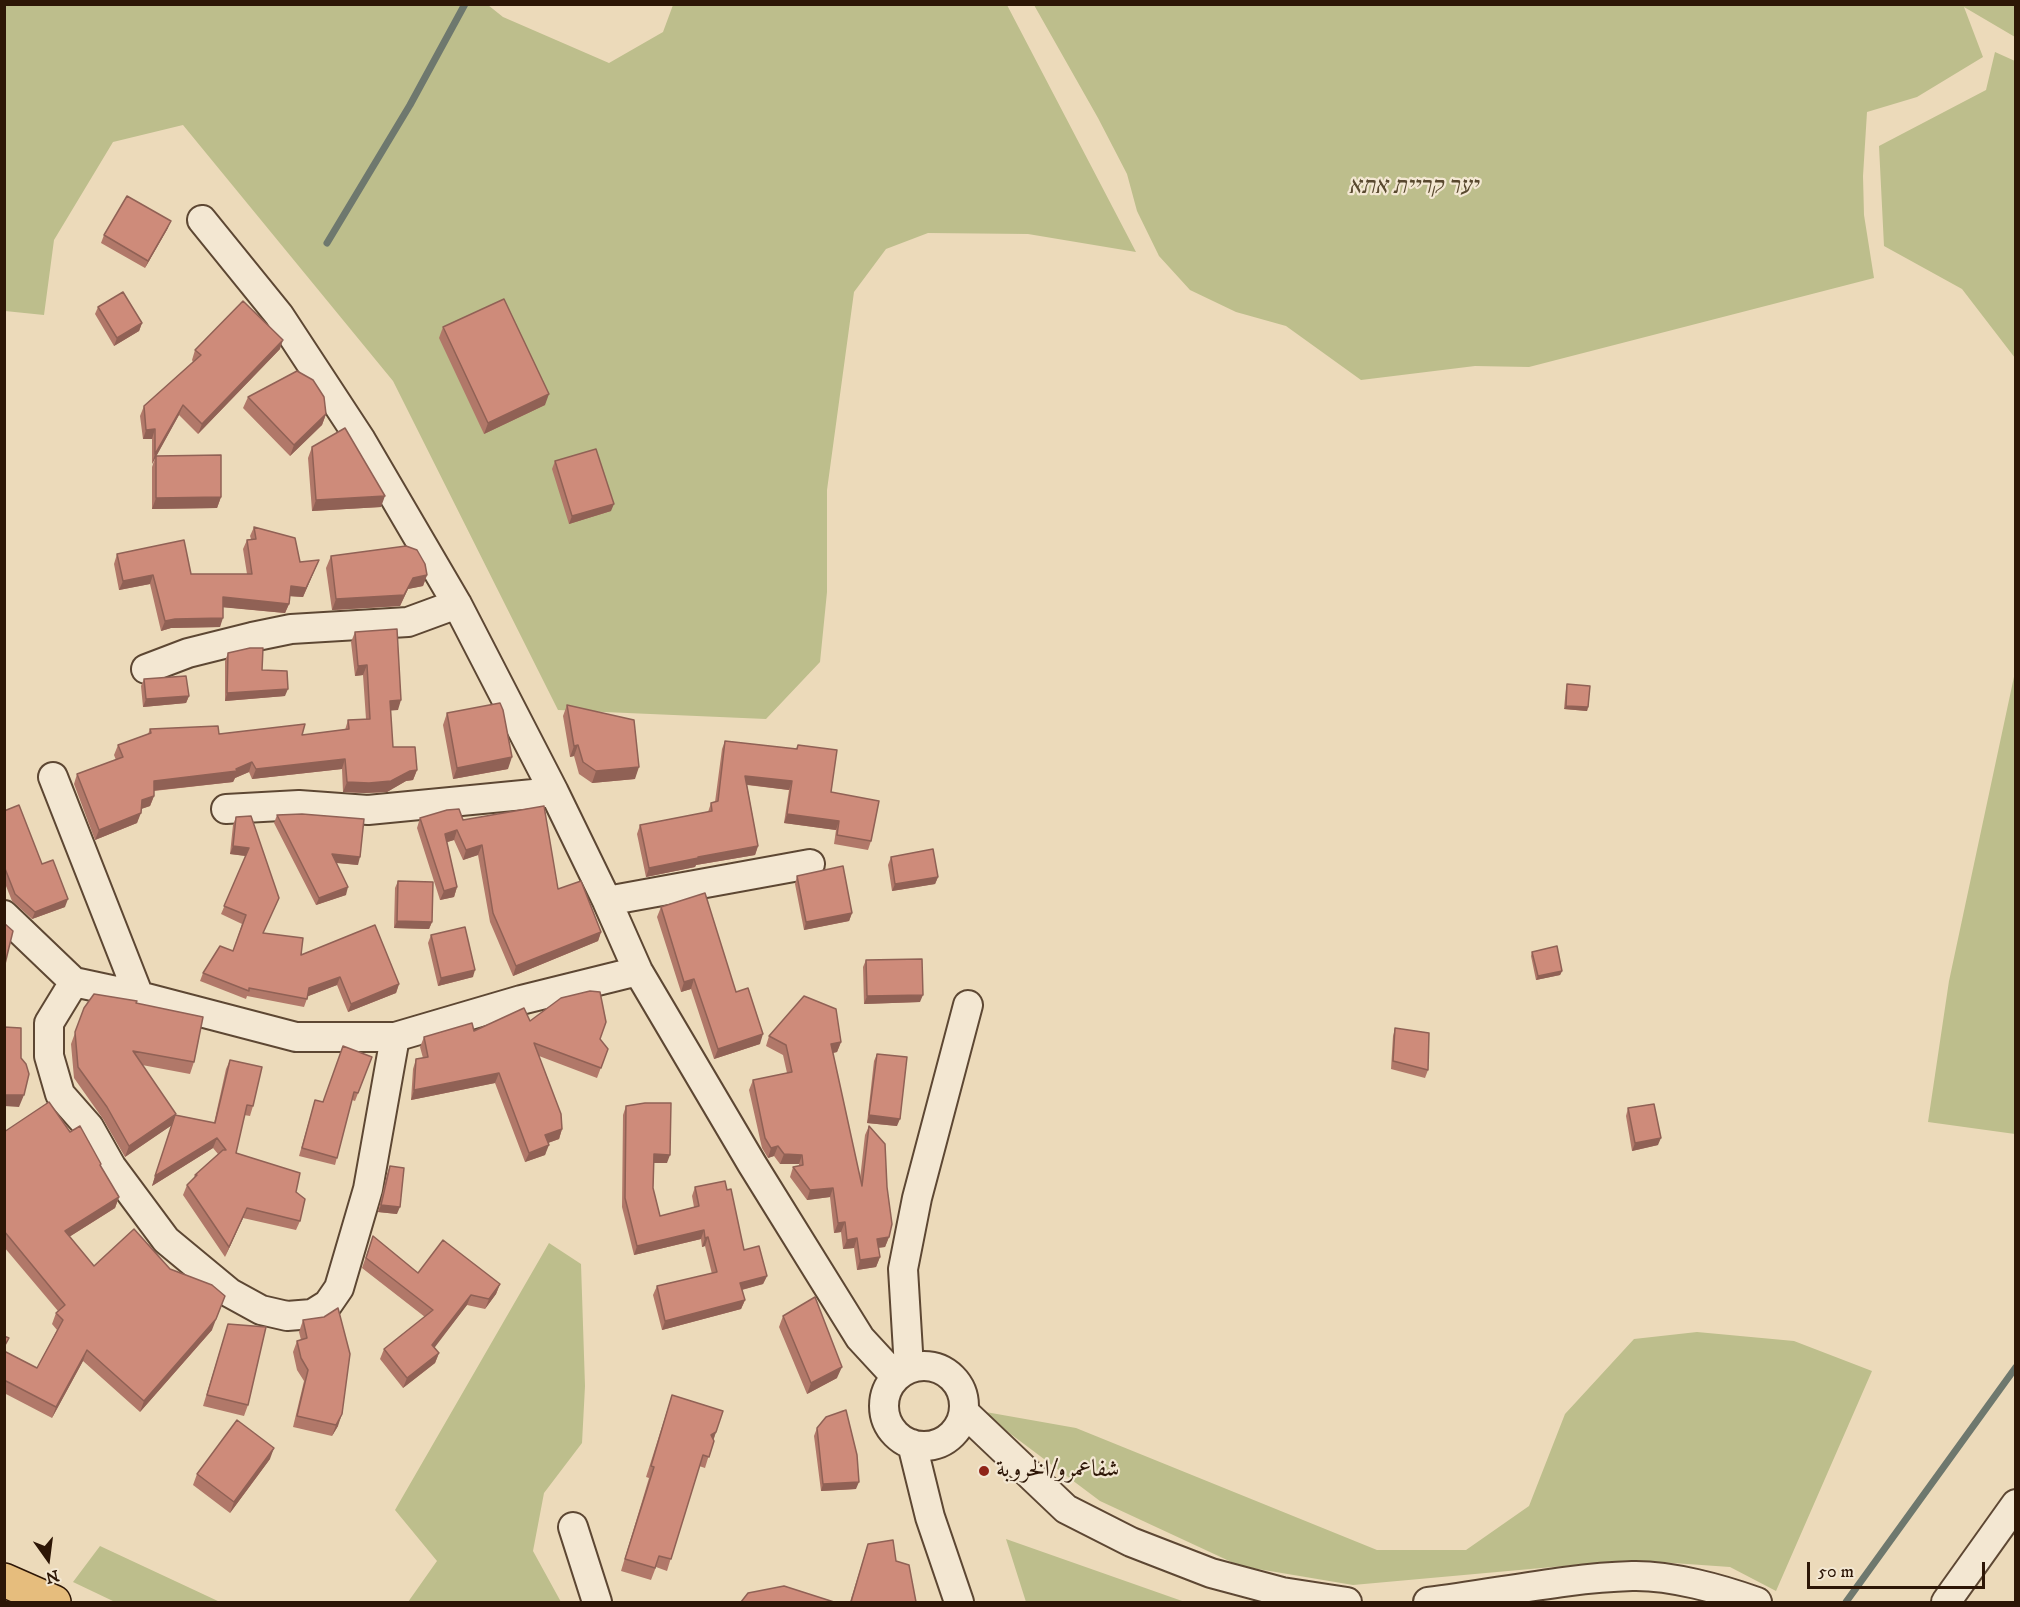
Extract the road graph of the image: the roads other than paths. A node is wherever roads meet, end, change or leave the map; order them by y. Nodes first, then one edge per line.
1 (202, 220) dead end
2 (458, 604) junction
3 (146, 669) dead end
4 (53, 777) dead end
5 (554, 792) junction
6 (226, 809) dead end
7 (810, 864) dead end
8 (607, 901) junction
9 (4, 915) edge
10 (638, 971) junction
11 (74, 982) junction
12 (139, 996) junction
13 (968, 1005) dead end
14 (395, 1037) junction
15 (902, 1373) junction
16 (964, 1412) junction
17 (912, 1444) junction
18 (2016, 1503) edge
19 (573, 1527) dead end
20 (4, 1580) edge
21 (54, 1602) edge
22 (597, 1602) edge
23 (959, 1602) edge
24 (1347, 1602) edge
25 (1428, 1602) edge
26 (1756, 1602) edge
27 (1946, 1602) edge

1 - 2 street
2 - 3 street
2 - 5 street
4 - 12 street
5 - 6 street
5 - 8 street
7 - 8 street
8 - 10 street
9 - 11 street
10 - 14 street
10 - 15 street
11 - 12 street
11 - 14 street
12 - 14 street
13 - 15 street
15 - 16 street
15 - 17 street
16 - 17 street
16 - 24 street
17 - 23 street
18 - 27 street
19 - 22 street
20 - 21 highway
25 - 26 street

